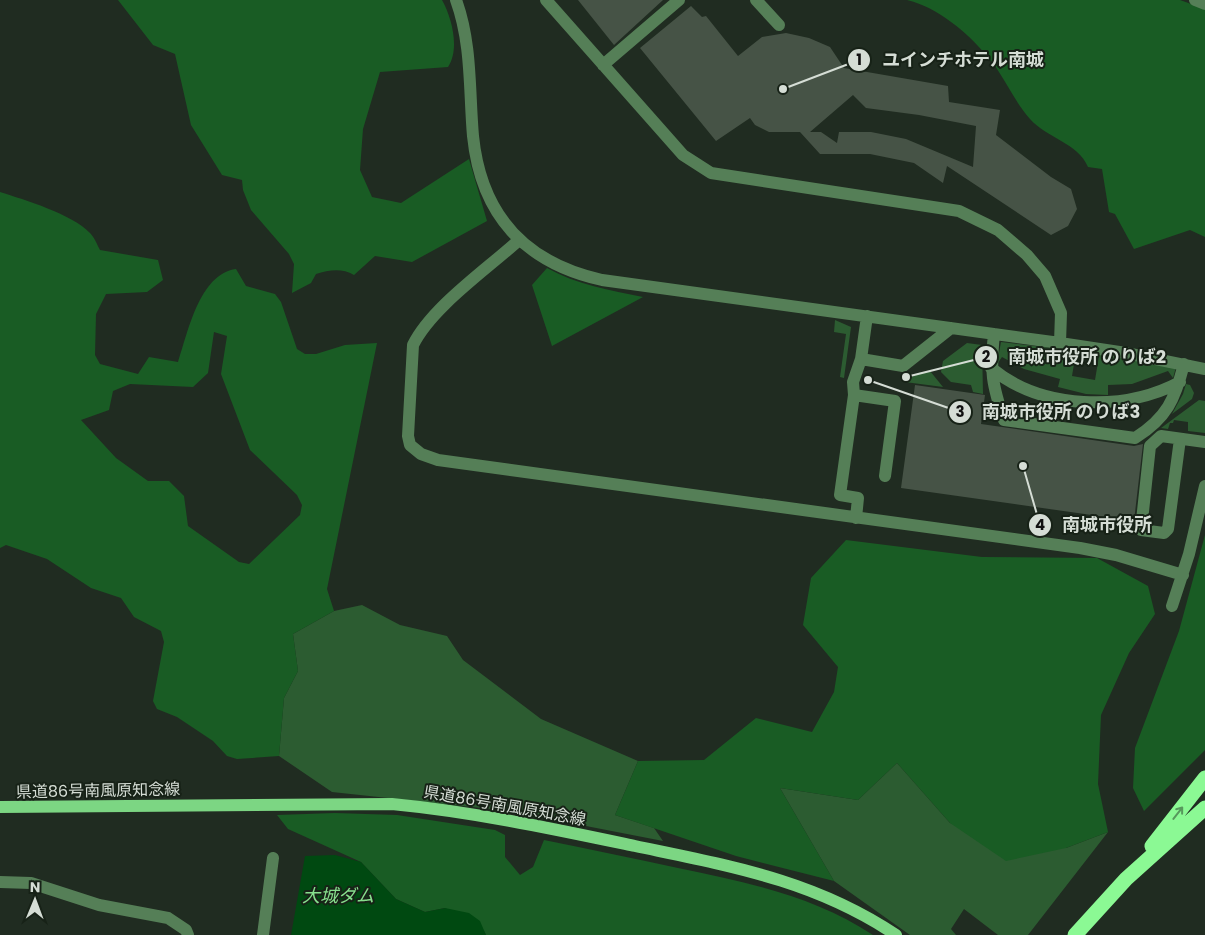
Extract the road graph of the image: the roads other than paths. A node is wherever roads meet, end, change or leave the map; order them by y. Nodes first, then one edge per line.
1 (456, 0) edge
2 (546, 0) edge
3 (679, 0) edge
4 (756, 0) edge
5 (1194, 0) edge
6 (1205, 4) edge
7 (779, 25) dead end
8 (603, 65) junction
9 (519, 240) junction
10 (867, 316) junction
11 (951, 328) junction
12 (994, 334) junction
13 (1060, 343) junction
14 (861, 360) junction
15 (1184, 364) junction
16 (991, 368) junction
17 (1205, 370) edge
18 (1180, 382) junction
19 (854, 395) junction
20 (1180, 439) junction
21 (1205, 442) edge
22 (885, 476) dead end
23 (1205, 486) edge
24 (856, 518) junction
25 (1183, 575) junction
26 (1172, 606) dead end
27 (1205, 778) edge
28 (0, 807) edge
29 (1205, 808) edge
30 (273, 858) dead end
31 (1126, 879) junction
32 (0, 882) edge
33 (188, 935) edge
34 (263, 935) edge
35 (896, 935) edge
36 (1074, 935) edge

1 - 9 street
2 - 8 street
3 - 8 street
4 - 7 street
5 - 6 street
8 - 13 street
9 - 10 street
9 - 24 street
10 - 11 street
10 - 14 street
11 - 12 street
11 - 14 street
12 - 13 street
12 - 16 street
13 - 15 street
14 - 19 street
15 - 17 street
15 - 18 street
16 - 18 street
16 - 18 street
19 - 22 street
19 - 24 street
20 - 20 street
20 - 21 street
23 - 25 street
24 - 25 street
25 - 26 street
31 -> 27 highway
28 - 35 main road, 県道86号南風原知念線
29 - 31 highway
30 - 34 street
31 - 36 highway
32 - 33 street

